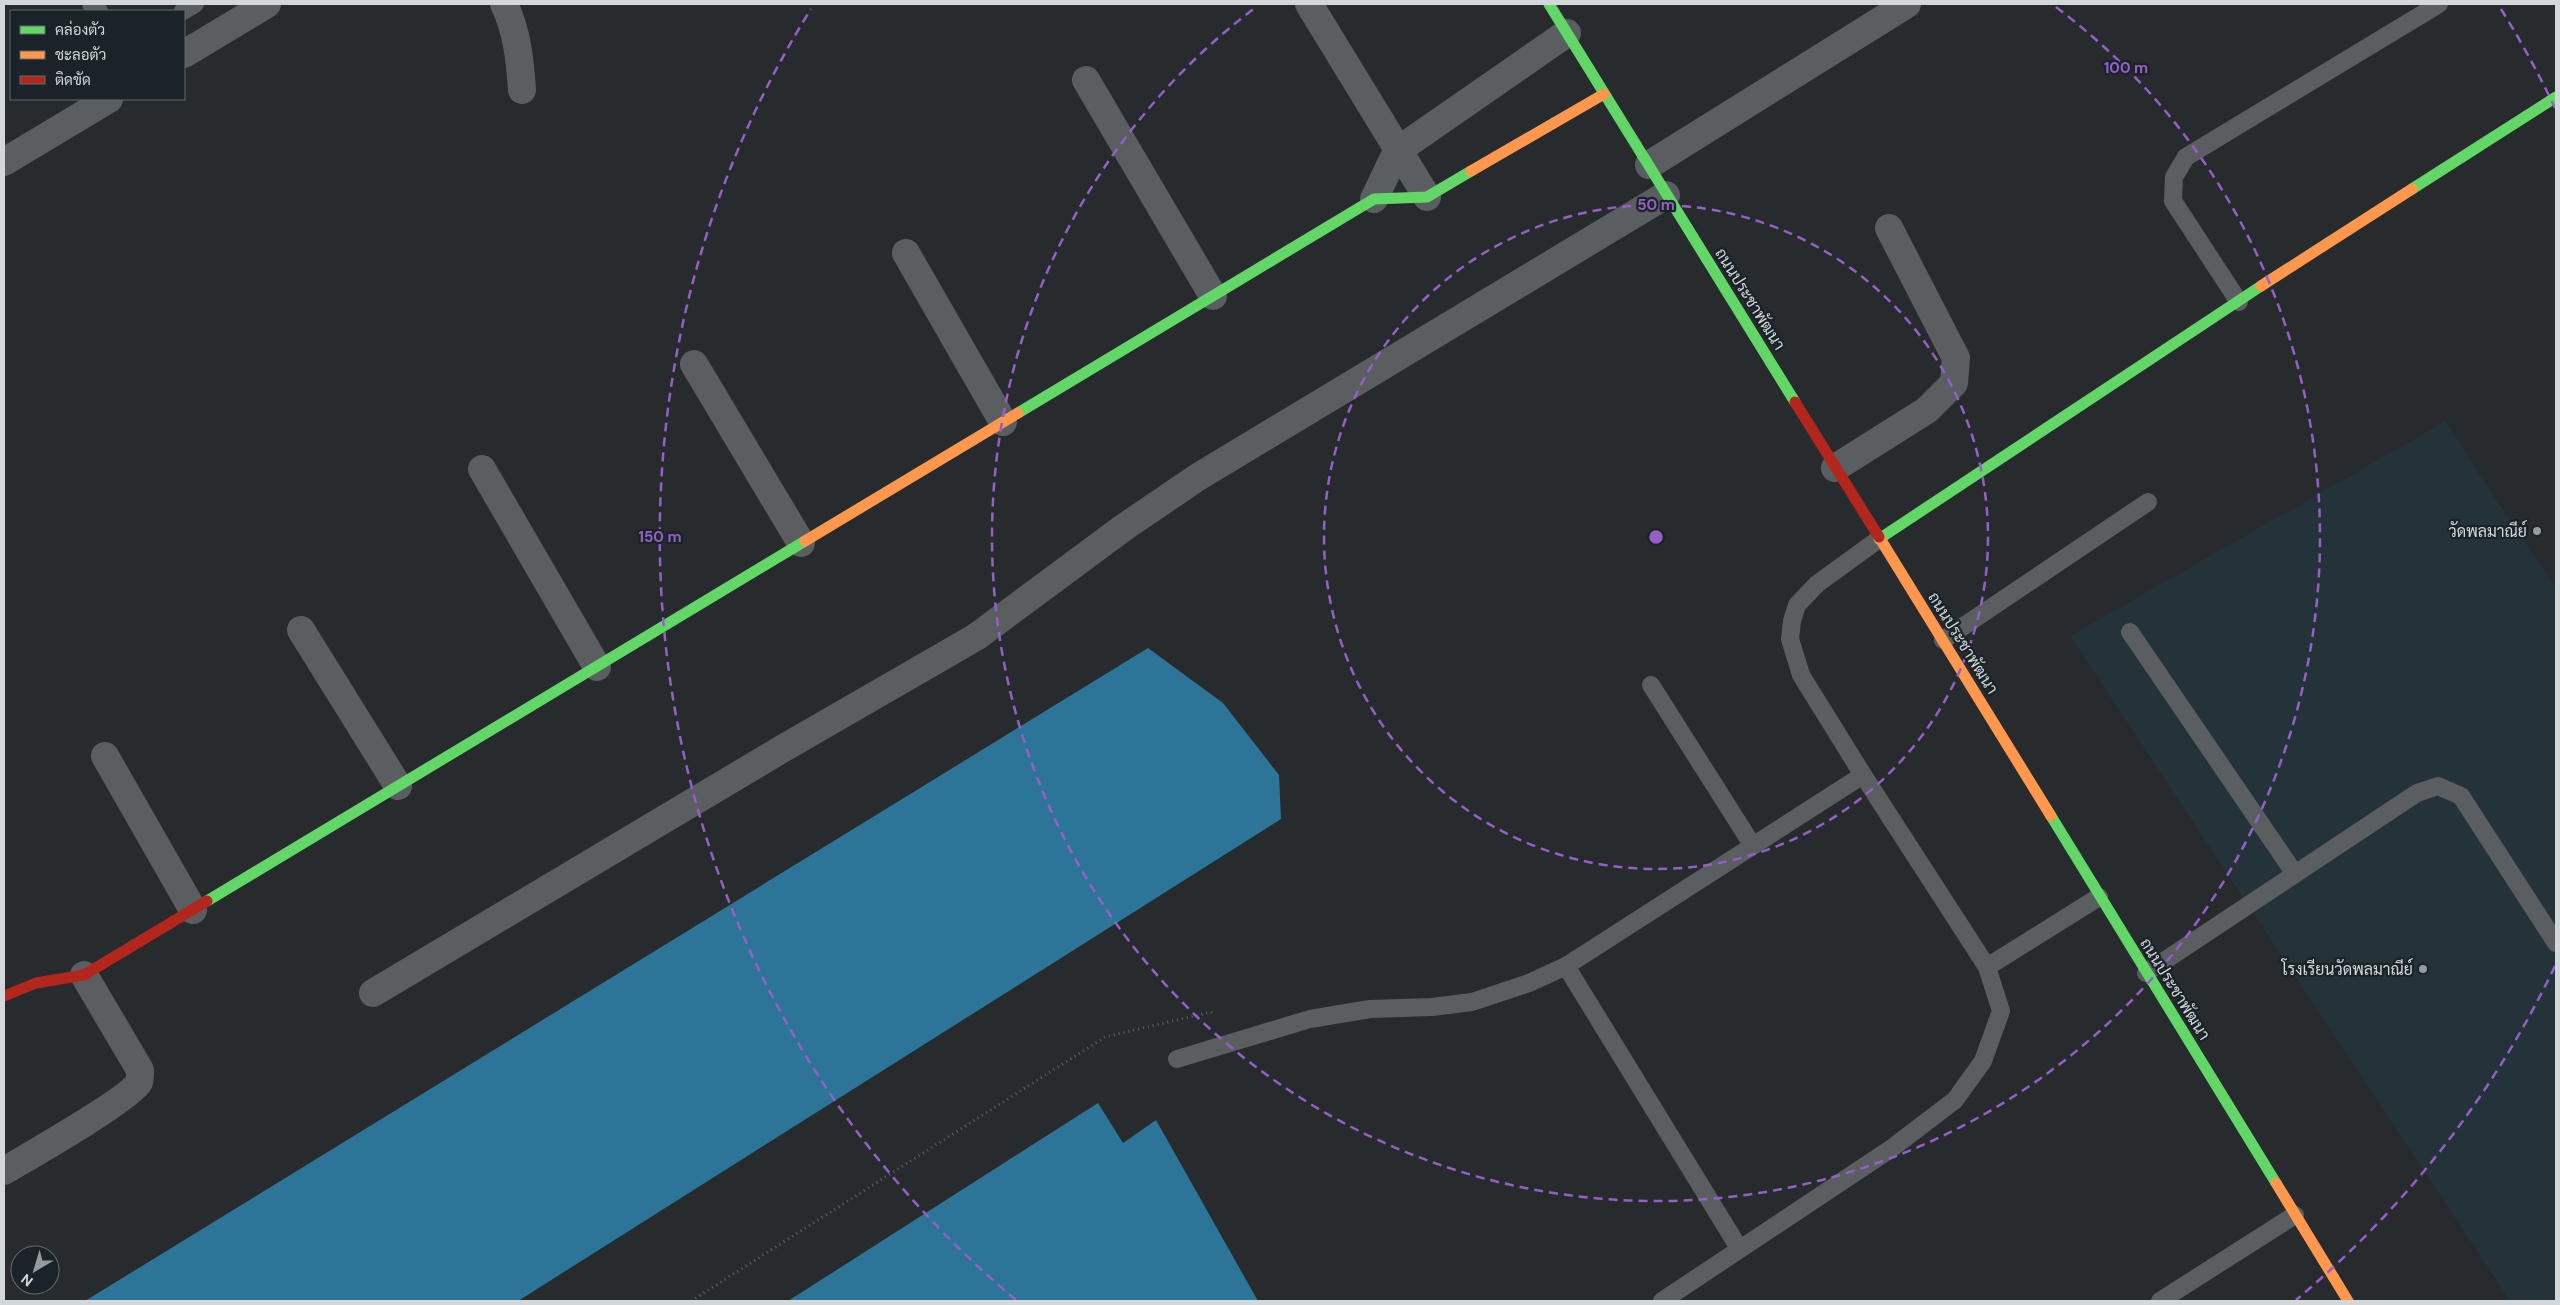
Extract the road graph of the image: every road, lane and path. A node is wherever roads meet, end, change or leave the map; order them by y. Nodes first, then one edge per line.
1 (196, 4) edge
2 (268, 4) edge
3 (504, 4) edge
4 (1309, 4) edge
5 (1549, 4) edge
6 (1907, 4) edge
7 (2439, 4) edge
8 (185, 10) edge
9 (1567, 33) junction
10 (185, 53) edge
11 (1086, 80) dead end
12 (522, 90) dead end
13 (1604, 94) junction
14 (2556, 98) edge
15 (107, 100) edge
16 (1397, 151) junction
17 (4, 162) edge
18 (1649, 165) junction
19 (1666, 194) junction
20 (1427, 197) junction
21 (1374, 199) junction
22 (1889, 228) dead end
23 (906, 253) dead end
24 (1213, 296) junction
25 (2239, 302) junction
26 (694, 364) dead end
27 (1003, 422) junction
28 (482, 468) dead end
29 (1835, 468) junction
30 (2148, 502) dead end
31 (1879, 540) junction
32 (801, 543) junction
33 (301, 630) dead end
34 (2130, 632) dead end
35 (1943, 640) junction
36 (597, 666) junction
37 (1651, 685) dead end
38 (105, 756) dead end
39 (1863, 775) junction
40 (398, 786) junction
41 (1753, 846) junction
42 (2295, 874) junction
43 (2100, 897) junction
44 (193, 910) junction
45 (2556, 943) edge
46 (1566, 966) junction
47 (1987, 967) junction
48 (2146, 973) junction
49 (84, 975) junction
50 (373, 993) dead end
51 (4, 996) edge
52 (1250, 1037) junction
53 (1177, 1059) dead end
54 (4, 1171) edge
55 (2295, 1215) junction
56 (1739, 1248) junction
57 (690, 1301) edge
58 (1662, 1301) edge
59 (2160, 1301) edge
60 (2348, 1301) edge

1 - 8 lane
2 - 10 street
3 - 12 street
4 - 16 street
5 - 9 street, ถนนประชาพัฒนา
6 - 18 street
7 - 25 lane
9 - 13 street, ถนนประชาพัฒนา
9 - 16 street
11 - 24 street
13 - 18 street, ถนนประชาพัฒนา
13 - 20 street
14 - 25 street
15 - 17 street
16 - 20 street
16 - 21 street
18 - 19 street, ถนนประชาพัฒนา
19 - 29 street, ถนนประชาพัฒนา
19 - 50 street
20 - 21 street
21 - 24 street
22 - 29 street
23 - 27 street
24 - 27 street
25 - 31 street
26 - 32 street
27 - 32 street
28 - 36 street
29 - 31 street, ถนนประชาพัฒนา
30 - 35 lane
31 - 35 street, ถนนประชาพัฒนา
31 - 39 lane
32 - 36 street
33 - 40 street
34 - 42 lane
35 - 43 street, ถนนประชาพัฒนา
36 - 40 street
37 - 41 lane
38 - 44 street
39 - 41 lane
39 - 47 lane
40 - 44 street
41 - 46 lane
42 - 45 lane
42 - 48 lane
43 - 47 lane
43 - 48 street, ถนนประชาพัฒนา
44 - 49 street
46 - 52 lane
46 - 56 lane
47 - 56 lane
48 - 55 street, ถนนประชาพัฒนา
49 - 51 street
49 - 54 street
52 - 53 lane
52 - 57 path
55 - 59 lane
55 - 60 street, ถนนประชาพัฒนา
56 - 58 lane

